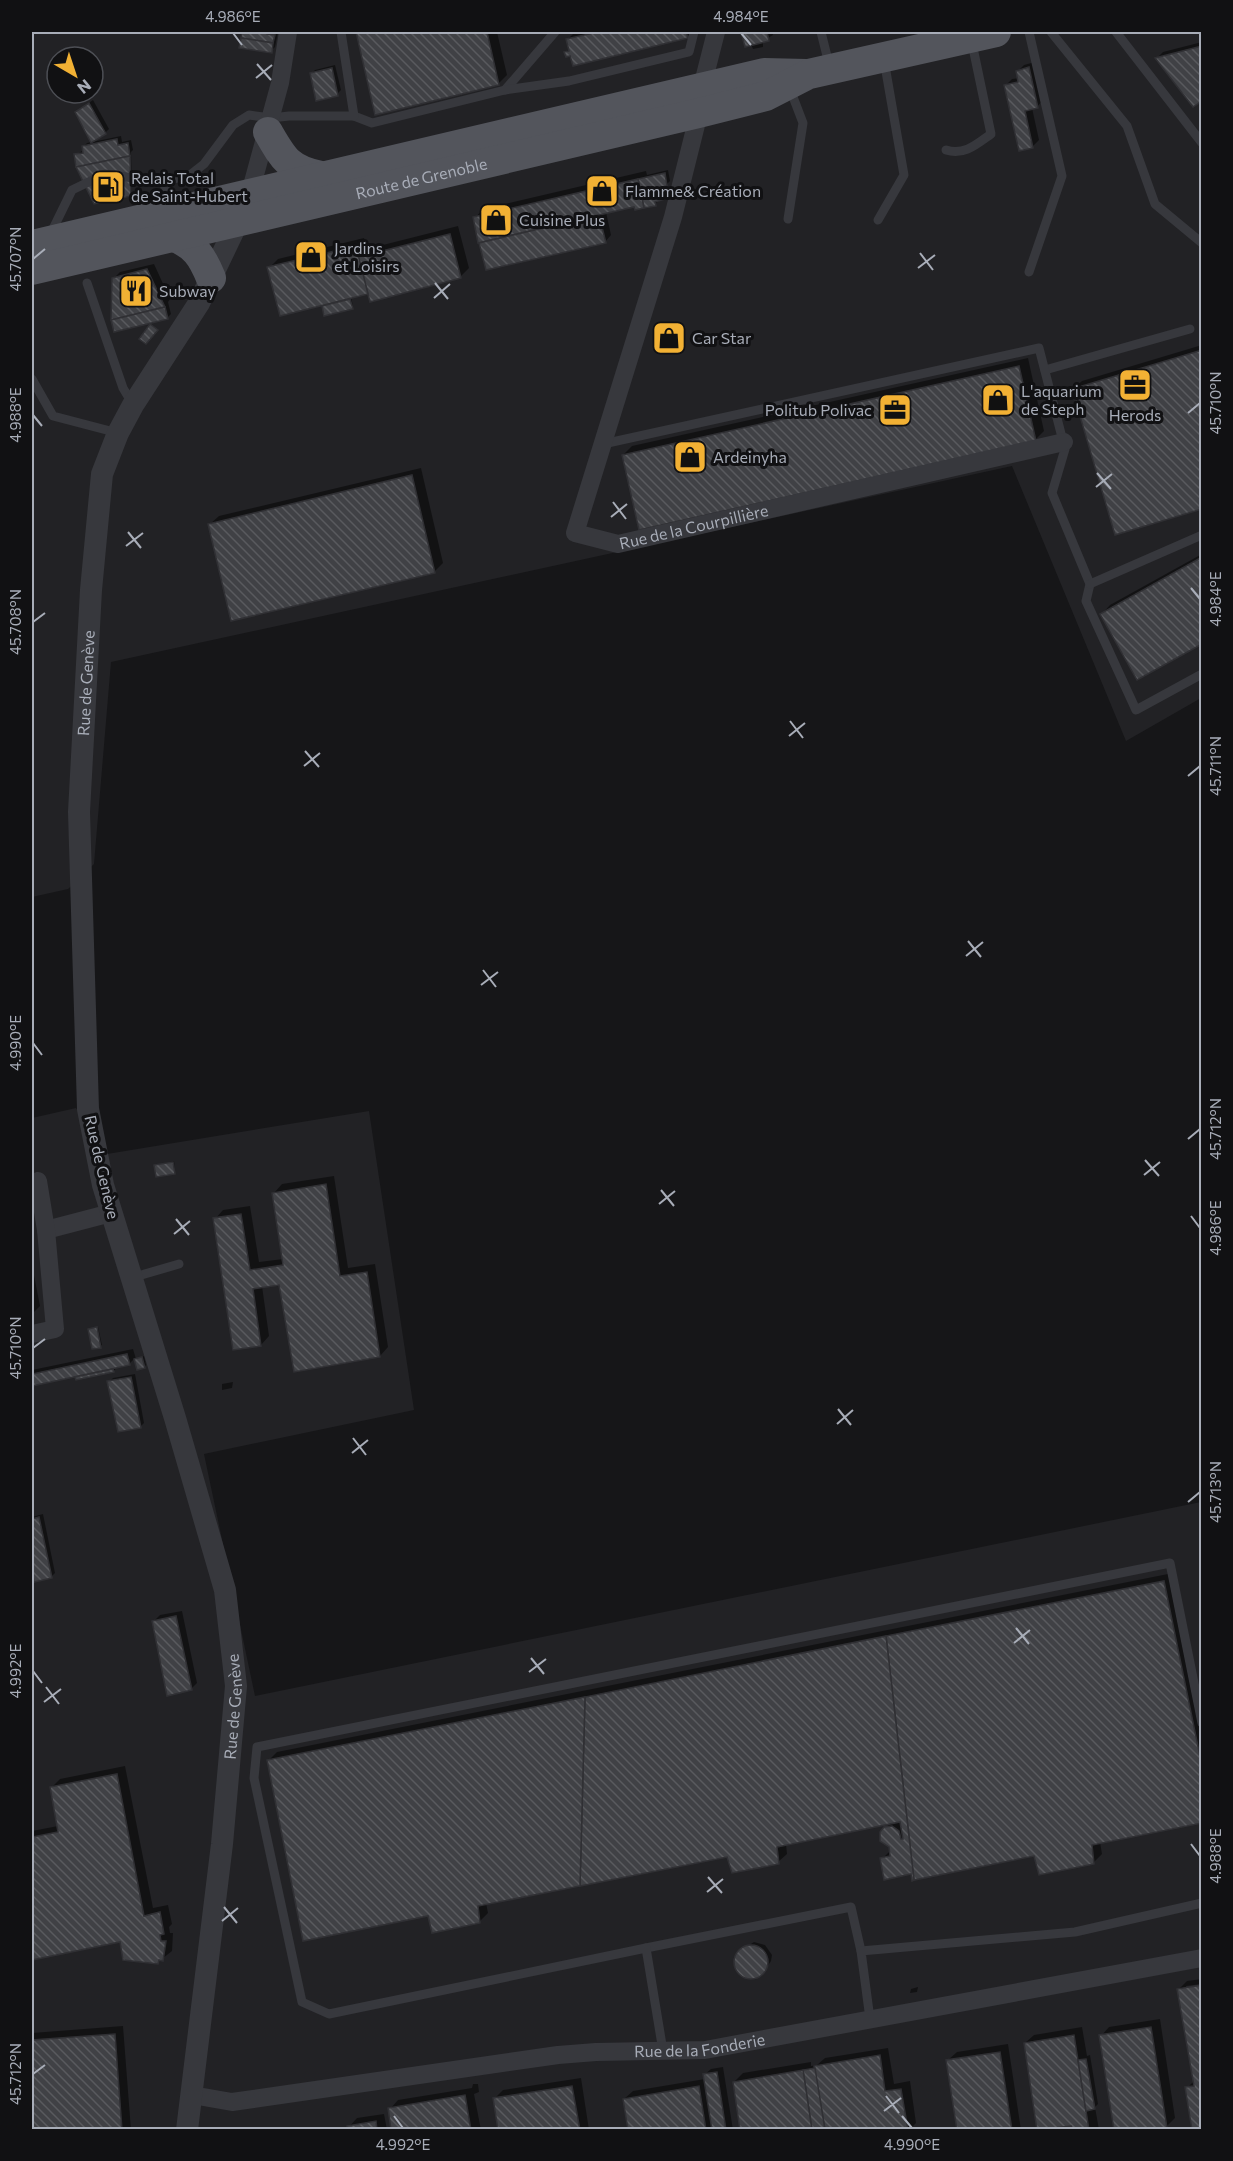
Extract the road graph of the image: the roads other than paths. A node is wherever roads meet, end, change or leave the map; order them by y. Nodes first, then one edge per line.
1 (288, 32) edge
2 (341, 32) edge
3 (555, 32) edge
4 (694, 32) edge
5 (716, 32) edge
6 (821, 32) edge
7 (1029, 32) edge
8 (1051, 32) edge
9 (1116, 32) edge
10 (983, 34) edge
11 (883, 57) junction
12 (809, 76) junction
13 (505, 90) junction
14 (700, 100) junction
15 (354, 116) junction
16 (269, 125) junction
17 (511, 131) junction
18 (1202, 143) edge
19 (946, 150) dead end
20 (321, 176) junction
21 (162, 182) junction
22 (244, 207) junction
23 (788, 219) dead end
24 (878, 219) dead end
25 (177, 223) junction
26 (1202, 243) edge
27 (37, 250) edge
28 (32, 270) edge
29 (1029, 272) dead end
30 (211, 278) junction
31 (87, 283) dead end
32 (1190, 329) dead end
33 (1045, 370) junction
34 (32, 379) edge
35 (134, 405) junction
36 (118, 433) junction
37 (1064, 442) junction
38 (603, 444) junction
39 (1202, 535) edge
40 (1090, 584) junction
41 (1202, 674) edge
42 (38, 1181) dead end
43 (111, 1213) junction
44 (46, 1230) junction
45 (178, 1264) dead end
46 (131, 1278) junction
47 (32, 1334) edge
48 (1202, 1723) edge
49 (1202, 1903) edge
50 (646, 1948) junction
51 (861, 1951) junction
52 (1202, 1958) edge
53 (870, 2019) junction
54 (663, 2051) junction
55 (192, 2095) junction
56 (187, 2130) edge

1 - 16 street
2 - 15 lane
3 - 13 lane
4 - 13 lane
5 - 14 street, Rue de la Courpillière
6 - 12 lane
7 - 29 lane
8 - 26 lane
9 - 18 lane
10 - 11 main road, Route de Grenoble
10 - 19 lane
11 - 12 main road, Route de Grenoble
11 - 24 lane
12 - 14 main road, Route de Grenoble
12 - 23 lane
13 - 15 lane
14 - 17 main road, Route de Grenoble
14 - 22 main road, Route de Grenoble
14 - 38 street, Rue de la Courpillière
15 - 16 lane
16 - 20 main road
16 - 21 lane
16 - 22 street
17 - 20 main road, Route de Grenoble
17 - 22 main road
20 - 22 main road, Route de Grenoble
21 - 25 lane
21 - 27 lane
22 - 25 main road, Route de Grenoble
22 - 27 main road
22 - 30 street, Rue de Genève
25 - 27 main road, Route de Grenoble
25 - 28 main road, Route de Grenoble
25 - 30 main road
30 - 35 street, Rue de Genève
31 - 35 lane
32 - 33 lane
33 - 37 lane
33 - 38 lane
34 - 36 lane
35 - 36 street, Rue de Genève
36 - 43 street, Rue de Genève
37 - 38 street, Rue de la Courpillière
37 - 40 lane
39 - 40 lane
40 - 41 lane
42 - 44 street
43 - 44 street
43 - 46 street, Rue de Genève
44 - 47 street
45 - 46 lane
46 - 55 street, Rue de Genève
48 - 50 lane
49 - 51 lane
50 - 51 lane
50 - 54 lane
51 - 53 lane
52 - 53 street, Rue de la Fonderie
53 - 54 street, Rue de la Fonderie
54 - 55 street, Rue de la Fonderie
55 - 56 street, Rue de Genève

